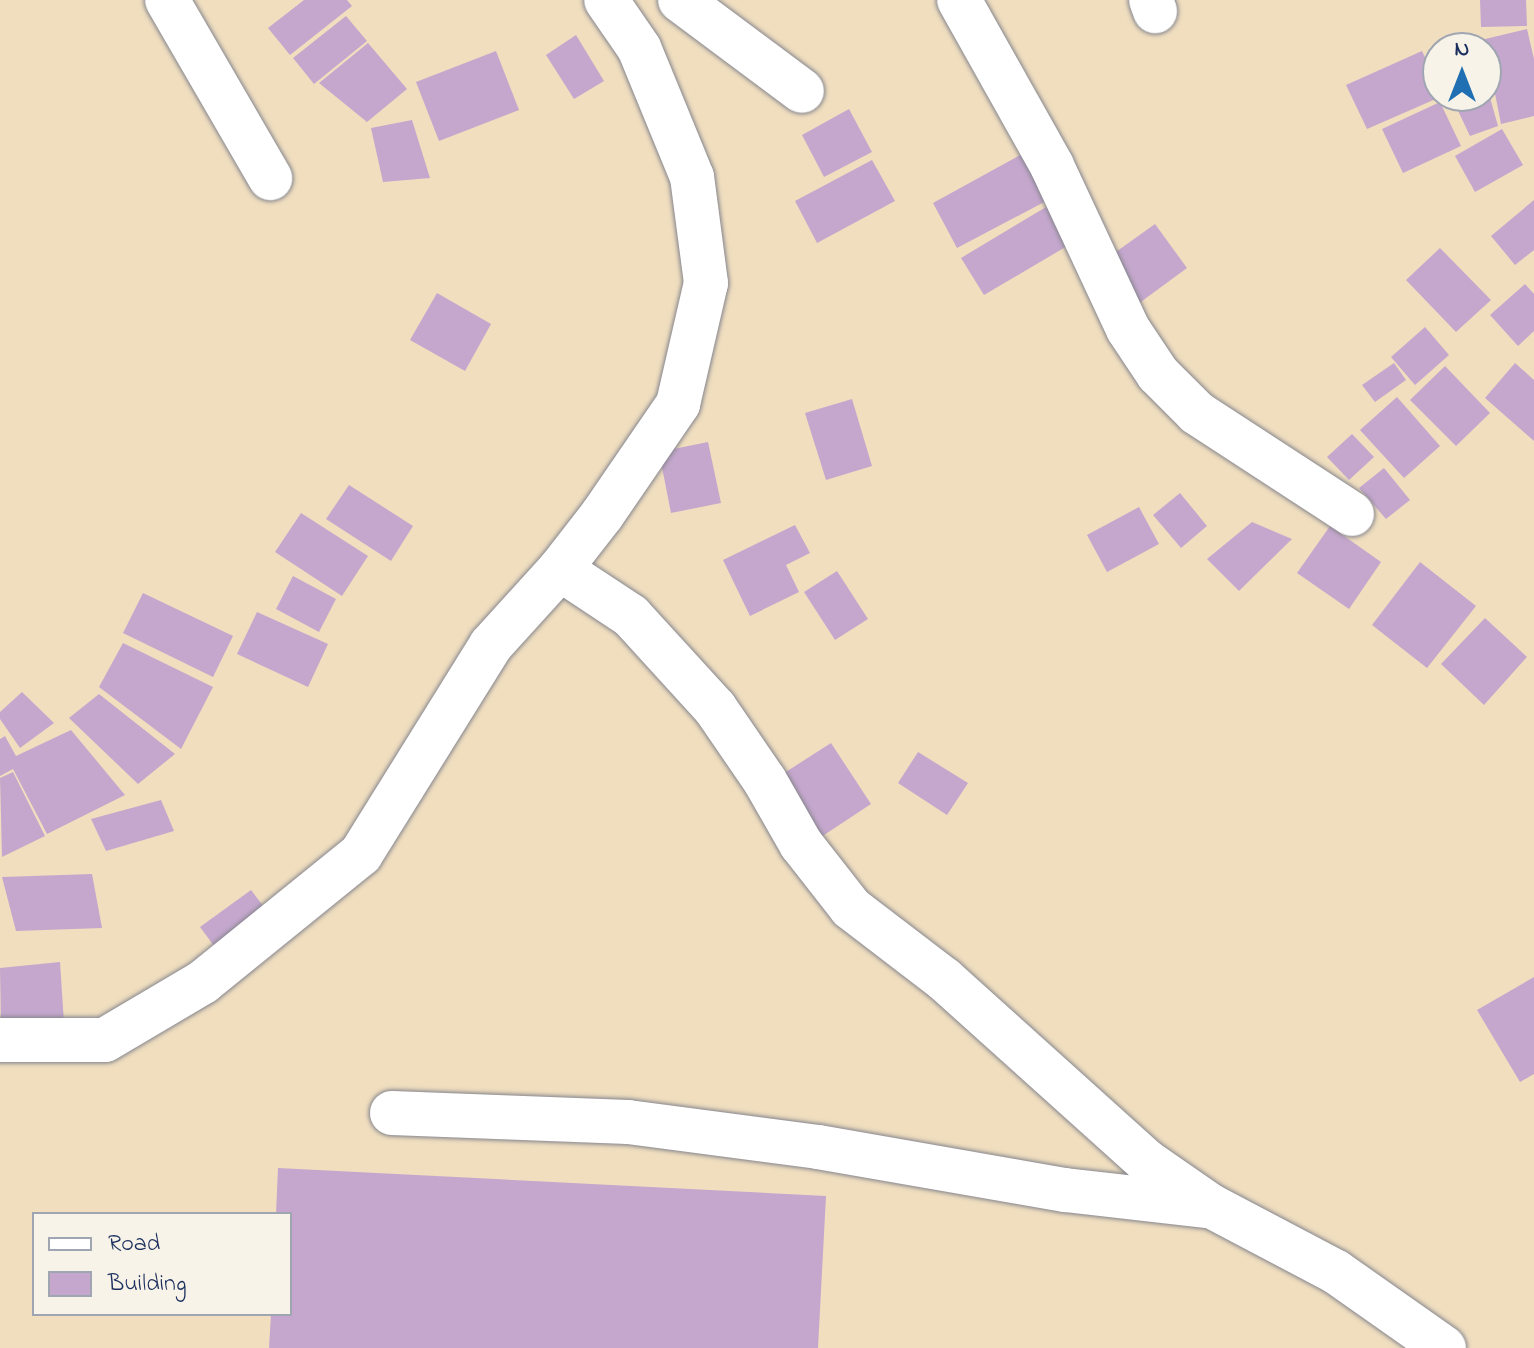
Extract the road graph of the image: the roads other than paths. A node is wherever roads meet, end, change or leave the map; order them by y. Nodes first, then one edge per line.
1 (167, 0) edge
2 (606, 0) edge
3 (680, 0) edge
4 (959, 0) edge
5 (802, 91) dead end
6 (270, 178) dead end
7 (1352, 514) dead end
8 (560, 569) junction
9 (0, 1040) edge
10 (392, 1113) dead end
11 (1211, 1206) junction
12 (1444, 1348) edge

1 - 6 street
2 - 8 street
3 - 5 street
4 - 7 street
8 - 9 street
8 - 11 street
10 - 11 street
11 - 12 street

